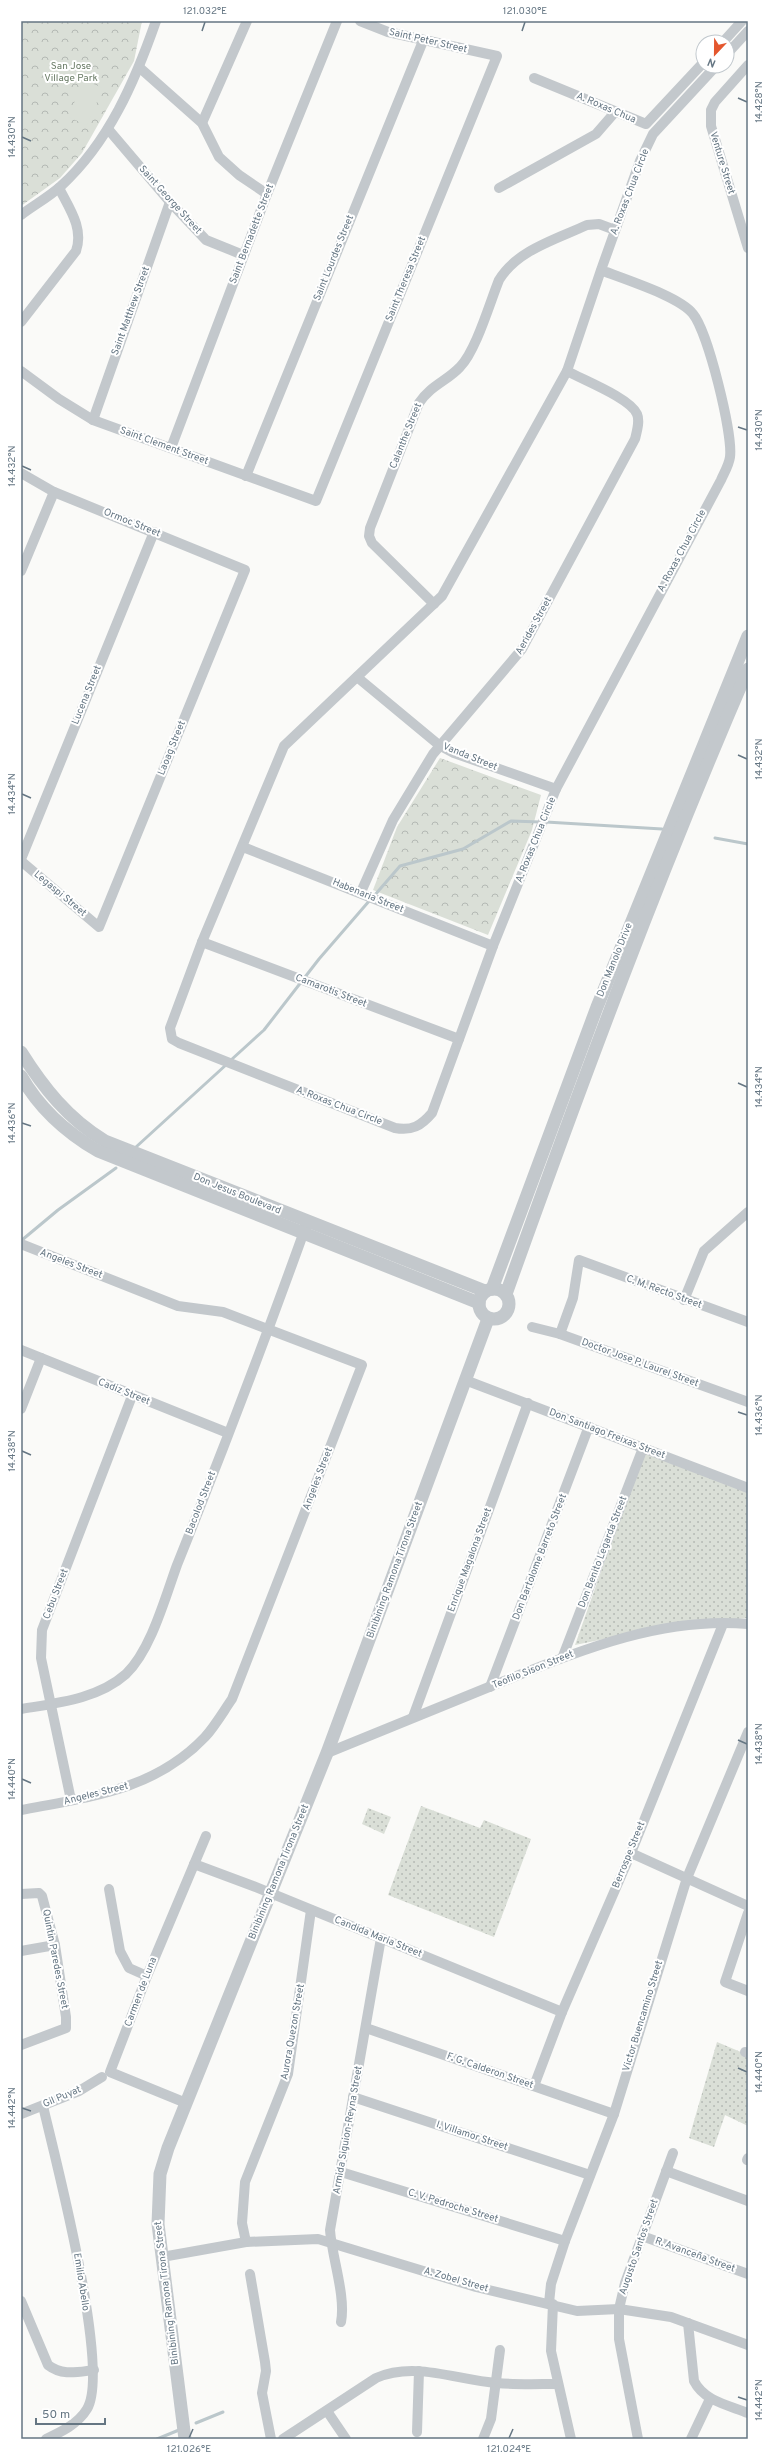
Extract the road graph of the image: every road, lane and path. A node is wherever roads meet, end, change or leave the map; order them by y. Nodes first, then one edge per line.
1 (156, 21) edge
2 (247, 21) edge
3 (337, 21) edge
4 (360, 21) edge
5 (742, 21) edge
6 (748, 31) edge
7 (730, 34) edge
8 (423, 40) junction
9 (735, 45) edge
10 (497, 56) joint
11 (748, 65) edge
12 (140, 68) junction
13 (695, 72) edge
14 (709, 74) edge
15 (534, 78) dead end
16 (616, 111) junction
17 (202, 124) junction
18 (108, 129) junction
19 (59, 188) junction
20 (499, 188) dead end
21 (267, 194) junction
22 (170, 202) junction
23 (21, 214) edge
24 (615, 230) junction
25 (748, 248) edge
26 (243, 255) junction
27 (600, 270) junction
28 (21, 322) edge
29 (21, 371) edge
30 (568, 371) junction
31 (93, 420) junction
32 (171, 448) junction
33 (21, 473) edge
34 (246, 476) junction
35 (54, 492) junction
36 (316, 501) joint
37 (154, 532) junction
38 (245, 570) joint
39 (21, 571) edge
40 (434, 604) junction
41 (748, 636) edge
42 (748, 669) edge
43 (732, 673) junction
44 (357, 677) junction
45 (743, 682) junction
46 (439, 745) junction
47 (556, 789) junction
48 (243, 847) junction
49 (21, 860) edge
50 (369, 896) junction
51 (630, 925) junction
52 (99, 927) joint
53 (642, 930) junction
54 (202, 942) junction
55 (493, 946) junction
56 (459, 1039) junction
57 (21, 1052) edge
58 (577, 1058) junction
59 (591, 1064) junction
60 (21, 1076) edge
61 (748, 1212) edge
62 (305, 1228) junction
63 (21, 1244) edge
64 (489, 1290) junction
65 (506, 1294) junction
66 (684, 1300) junction
67 (479, 1303) junction
68 (488, 1319) junction
69 (748, 1322) edge
70 (532, 1327) dead end
71 (267, 1329) junction
72 (560, 1334) junction
73 (21, 1350) edge
74 (40, 1358) junction
75 (465, 1380) junction
76 (132, 1396) junction
77 (748, 1402) edge
78 (528, 1403) junction
79 (21, 1409) edge
80 (589, 1426) junction
81 (228, 1433) junction
82 (643, 1448) junction
83 (748, 1488) edge
84 (723, 1624) junction
85 (748, 1624) edge
86 (563, 1656) junction
87 (490, 1687) junction
88 (52, 1704) junction
89 (21, 1709) edge
90 (413, 1717) junction
91 (748, 1732) edge
92 (327, 1753) junction
93 (71, 1800) junction
94 (21, 1810) edge
95 (206, 1836) dead end
96 (631, 1853) junction
97 (194, 1864) junction
98 (687, 1878) junction
99 (109, 1889) dead end
100 (271, 1893) junction
101 (21, 1894) edge
102 (748, 1906) edge
103 (311, 1910) junction
104 (748, 1913) edge
105 (381, 1938) junction
106 (55, 1945) junction
107 (21, 1951) edge
108 (147, 1976) junction
109 (748, 1991) edge
110 (562, 2012) junction
111 (366, 2028) junction
112 (21, 2045) edge
113 (102, 2078) dead end
114 (534, 2086) junction
115 (353, 2097) junction
116 (186, 2103) junction
117 (43, 2106) junction
118 (21, 2114) edge
119 (614, 2114) junction
120 (673, 2153) dead end
121 (666, 2171) junction
122 (341, 2172) junction
123 (590, 2175) junction
124 (748, 2201) edge
125 (642, 2236) junction
126 (565, 2241) junction
127 (246, 2242) junction
128 (331, 2242) junction
129 (162, 2257) junction
130 (250, 2274) dead end
131 (748, 2274) edge
132 (21, 2301) edge
133 (551, 2303) junction
134 (619, 2309) junction
135 (341, 2322) dead end
136 (688, 2323) junction
137 (748, 2345) edge
138 (500, 2350) dead end
139 (94, 2370) junction
140 (419, 2370) junction
141 (496, 2383) junction
142 (558, 2384) junction
143 (710, 2399) junction
144 (327, 2411) junction
145 (748, 2413) edge
146 (417, 2432) dead end
147 (569, 2437) edge
148 (46, 2439) edge
149 (185, 2439) edge
150 (270, 2439) edge
151 (283, 2439) edge
152 (346, 2439) edge
153 (483, 2439) edge
154 (638, 2439) edge
155 (691, 2439) edge

1 - 12 street
2 - 17 street
3 - 21 street, Saint Bernadette Street
4 - 8 street, Saint Peter Street
5 - 7 street
6 - 9 street
8 - 10 street, Saint Peter Street
8 - 34 street, Saint Lourdes Street
10 - 36 street, Saint Theresa Street
11 - 25 street, Venture Street
12 - 17 street
12 - 18 street
13 - 16 street, A. Roxas Chua
14 - 24 street, A. Roxas Chua Circle
15 - 16 street, A. Roxas Chua
16 - 20 street
17 - 21 street
18 - 19 street
18 - 22 street, Saint George Street
19 - 23 street
19 - 28 street
21 - 26 street, Saint Bernadette Street
22 - 26 street, Saint George Street
22 - 31 street, Saint Matthew Street
24 - 27 street, A. Roxas Chua Circle
24 - 40 street, Calanthe Street
26 - 32 street, Saint Bernadette Street
27 - 30 street, A. Roxas Chua Circle
27 - 47 street, A. Roxas Chua Circle
29 - 31 street, Saint Clement Street
30 - 40 street, A. Roxas Chua Circle
30 - 46 street, Aerides Street
31 - 32 street, Saint Clement Street
32 - 34 street, Saint Clement Street
33 - 35 street, Ormoc Street
34 - 36 street, Saint Clement Street
35 - 37 street, Ormoc Street
35 - 39 street
37 - 38 street, Ormoc Street
37 - 49 street, Lucena Street
38 - 52 street, Laoag Street
40 - 44 street, A. Roxas Chua Circle
41 - 43 street, Don Manolo Drive
42 - 45 street, Don Manolo Drive
43 - 45 street
43 - 51 street, Don Manolo Drive
44 - 46 street, Vanda Street
44 - 48 street, A. Roxas Chua Circle
45 - 53 street, Don Manolo Drive
46 - 47 street, Vanda Street
46 - 50 street, Aerides Street
47 - 55 street, A. Roxas Chua Circle
48 - 50 street, Habenaria Street
48 - 54 street, A. Roxas Chua Circle
49 - 52 street, Legaspi Street
50 - 55 street, Habenaria Street
51 - 53 street
51 - 58 street, Don Manolo Drive
53 - 59 street, Don Manolo Drive
54 - 56 street, Camarotis Street
54 - 56 street, A. Roxas Chua Circle
55 - 56 street, A. Roxas Chua Circle
57 - 62 street, Don Jesus Boulevard
58 - 59 street
58 - 64 street, Don Manolo Drive
59 - 65 street, Don Manolo Drive
60 - 62 street, Don Jesus Boulevard
61 - 66 street
62 - 64 street, Don Jesus Boulevard
62 - 67 street, Don Jesus Boulevard
62 - 71 street, Bacolod Street
63 - 71 street, Angeles Street
64 - 65 street
64 - 67 street
65 - 68 street
66 - 69 street, C. M. Recto Street
66 - 72 street, C. M. Recto Street
67 - 68 street
68 - 75 street, Binibining Ramona Tirona Street
70 - 72 street, Doctor Jose P. Laurel Street
71 - 81 street, Bacolod Street
71 - 93 street, Angeles Street
72 - 77 street, Doctor Jose P. Laurel Street
73 - 74 street, Cadiz Street
74 - 76 street, Cadiz Street
74 - 79 street
75 - 78 street, Don Santiago Freixas Street
75 - 92 street, Binibining Ramona Tirona Street
76 - 81 street, Cadiz Street
76 - 88 street, Cebu Street
78 - 80 street, Don Santiago Freixas Street
78 - 90 street, Enrique Magalona Street
80 - 82 street, Don Santiago Freixas Street
80 - 87 street, Don Bartolome Barreto Street
81 - 88 street, Bacolod Street
82 - 83 street, Don Santiago Freixas Street
82 - 86 street, Don Benito Legarda Street
84 - 85 street, Teofilo Sison Street
84 - 86 street, Teofilo Sison Street
84 - 96 street, Berrospe Street
86 - 87 street, Teofilo Sison Street
87 - 90 street, Teofilo Sison Street
88 - 89 street, Bacolod Street
88 - 93 street, Cebu Street
90 - 92 street, Teofilo Sison Street
91 - 98 street, Victor Buencamino Street
92 - 100 street, Binibining Ramona Tirona Street
93 - 94 street, Angeles Street
95 - 97 street, Carmen de Luna
96 - 98 street
96 - 110 street, Berrospe Street
97 - 100 street, Candida Maria Street
97 - 108 street, Carmen de Luna
98 - 102 street
98 - 119 street, Victor Buencamino Street
99 - 108 street
100 - 103 street, Candida Maria Street
100 - 116 street, Binibining Ramona Tirona Street
101 - 106 street, Quintin Paredes Street
103 - 105 street, Candida Maria Street
103 - 127 street, Aurora Quezon Street
104 - 109 street
105 - 110 street, Candida Maria Street
105 - 111 street, Armida Siguion-Reyna Street
106 - 107 street
106 - 112 street, Quintin Paredes Street
108 - 116 street, Carmen de Luna
110 - 114 street, Berrospe Street
111 - 114 street, F. G. Calderon Street
111 - 115 street, Armida Siguion-Reyna Street
113 - 117 street, Gil Puyat
114 - 119 street, F. G. Calderon Street
115 - 122 street, Armida Siguion-Reyna Street
115 - 123 street, I. Villamor Street
116 - 129 street, Binibining Ramona Tirona Street
117 - 118 street, Gil Puyat
117 - 139 street, Emilio Abello
119 - 123 street, Victor Buencamino Street
120 - 121 street, Augusto Santos Street
121 - 124 street
121 - 125 street, Augusto Santos Street
122 - 126 street, C. V. Pedroche Street
122 - 128 street, Armida Siguion-Reyna Street
123 - 126 street, Victor Buencamino Street
125 - 131 street, R. Avanceña Street
125 - 134 street, Augusto Santos Street
126 - 133 street, Victor Buencamino Street
127 - 128 street, A. Zobel Street
127 - 129 street, A. Zobel Street
128 - 133 street, A. Zobel Street
128 - 135 street, Armida Siguion-Reyna Street
129 - 149 street, Binibining Ramona Tirona Street
130 - 150 street
132 - 139 street
133 - 134 street, A. Zobel Street
133 - 142 street, Victor Buencamino Street
134 - 136 street, A. Zobel Street
134 - 154 street, Augusto Santos Street
136 - 137 street, A. Zobel Street
136 - 143 street
138 - 141 street
139 - 148 street, Emilio Abello
140 - 141 street
140 - 144 street
140 - 146 street
141 - 142 street
141 - 153 street
142 - 147 street, Victor Buencamino Street
143 - 145 street
143 - 155 street
144 - 151 street
144 - 152 street

